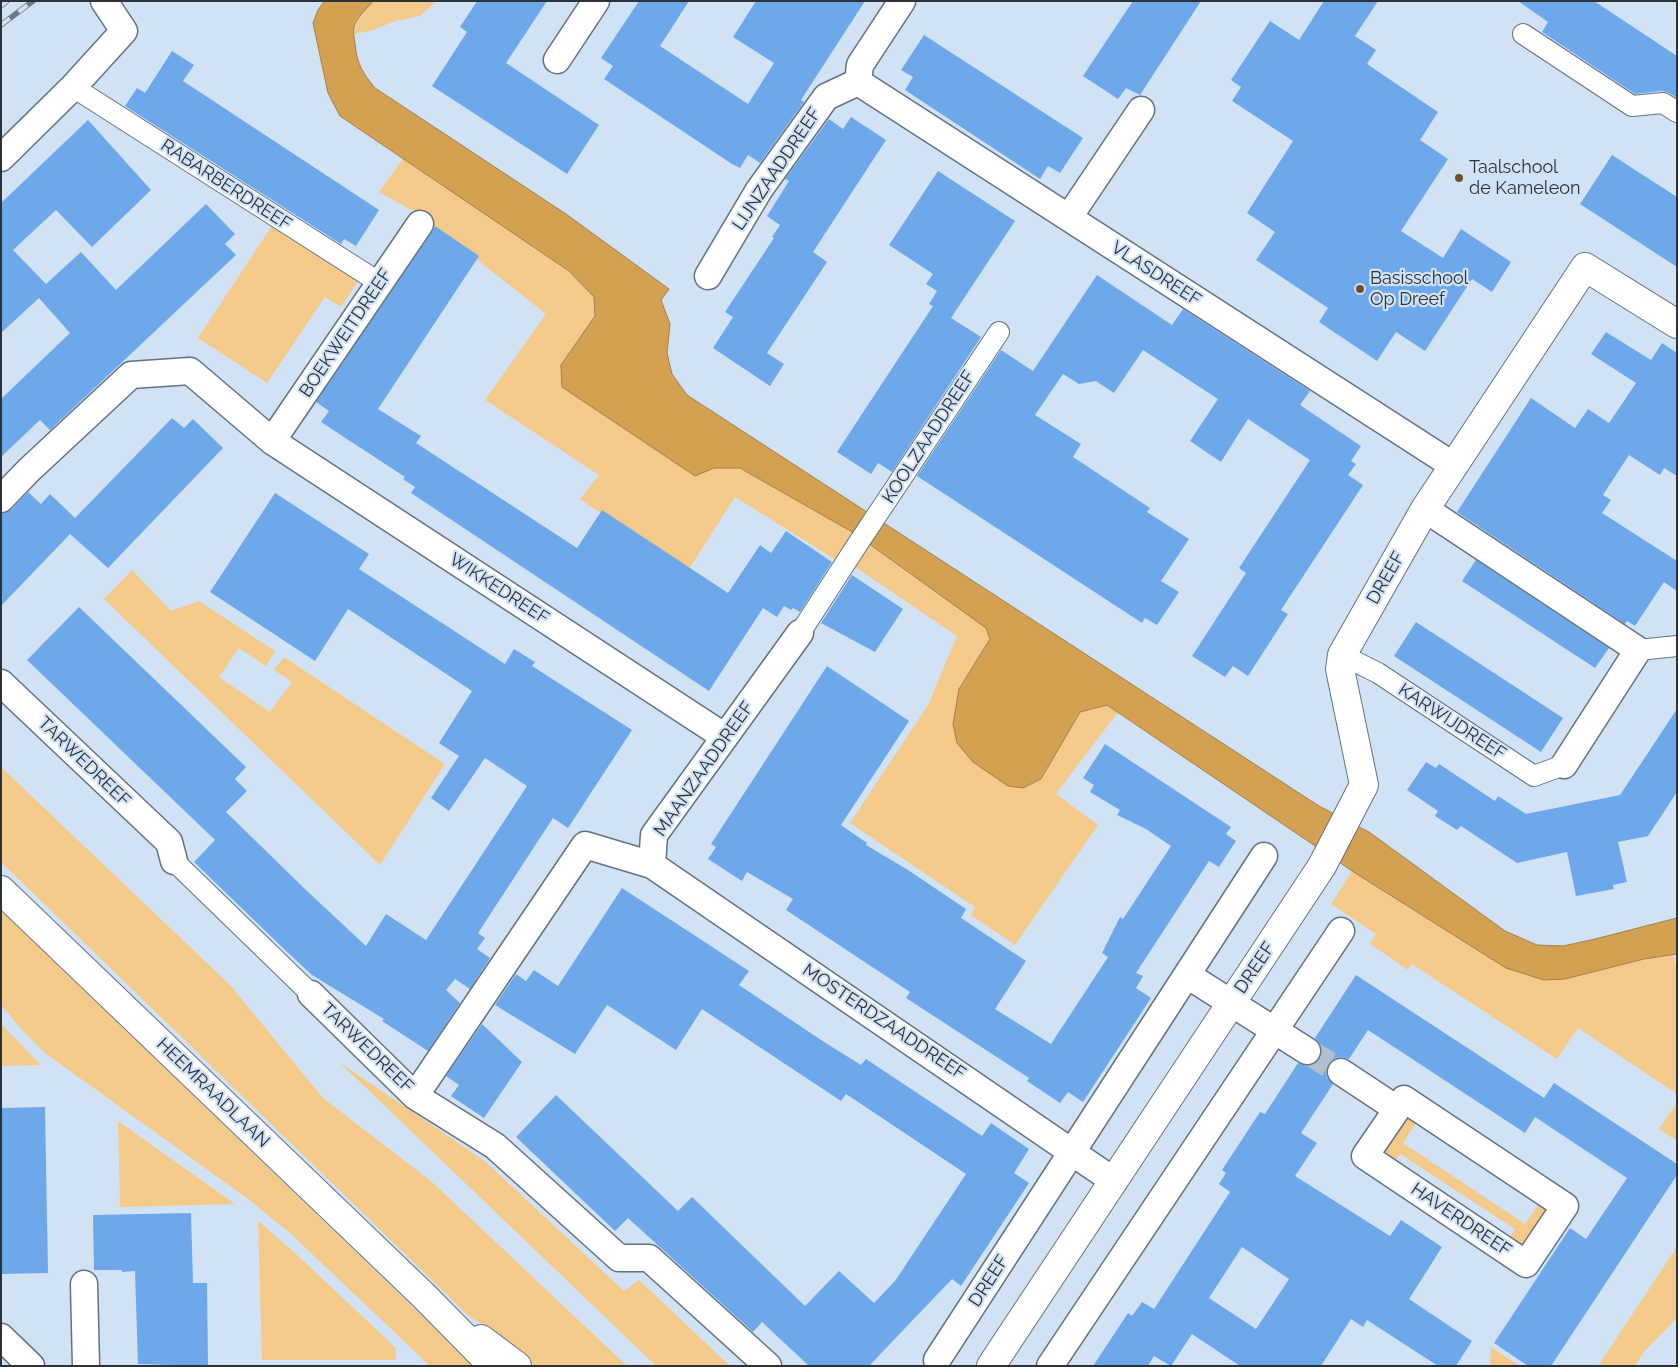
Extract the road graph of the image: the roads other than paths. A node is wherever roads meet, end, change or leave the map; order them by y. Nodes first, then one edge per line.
1 (104, 1) edge
2 (596, 1) edge
3 (902, 1) edge
4 (1523, 34) dead end
5 (557, 60) dead end
6 (858, 82) junction
7 (72, 87) junction
8 (1140, 110) dead end
9 (1677, 112) edge
10 (1, 158) edge
11 (1069, 217) junction
12 (420, 224) dead end
13 (708, 276) dead end
14 (380, 283) junction
15 (1677, 324) edge
16 (999, 332) dead end
17 (272, 441) junction
18 (1454, 466) junction
19 (1, 499) edge
20 (1425, 510) junction
21 (858, 542) joint
22 (800, 633) joint
23 (1677, 646) edge
24 (1638, 650) junction
25 (1342, 655) junction
26 (1, 683) edge
27 (726, 737) junction
28 (1564, 765) joint
29 (1264, 856) dead end
30 (174, 862) joint
31 (652, 865) junction
32 (1, 890) edge
33 (1341, 931) dead end
34 (1187, 975) junction
35 (311, 994) joint
36 (1232, 1002) junction
37 (1274, 1029) junction
38 (1307, 1051) tunnel mouth
39 (1341, 1072) tunnel mouth
40 (415, 1096) junction
41 (1397, 1108) junction
42 (1073, 1151) junction
43 (1114, 1181) junction
44 (84, 1284) dead end
45 (424, 1296) junction
46 (1, 1337) edge
47 (936, 1364) edge
48 (31, 1366) edge
49 (86, 1366) edge
50 (493, 1366) edge
51 (517, 1366) edge
52 (768, 1366) edge
53 (990, 1366) edge
54 (1050, 1366) edge

1 - 7 street
2 - 5 street
3 - 6 street
4 - 9 street
6 - 11 street, VLASDREEF
6 - 13 street, LIJNZAADDREEF
7 - 10 street
7 - 14 street, RABARBERDREEF
8 - 11 street
11 - 18 street, VLASDREEF
12 - 14 street, BOEKWEITDREEF
14 - 17 street, BOEKWEITDREEF
15 - 18 street, DREEF
16 - 21 street, KOOLZAADDREEF
17 - 19 street, WIKKEDREEF
17 - 27 street, WIKKEDREEF
18 - 20 street, DREEF
20 - 24 street
20 - 25 street, DREEF
21 - 22 street, MAANZAADDREEF
22 - 27 street, MAANZAADDREEF
23 - 24 street
24 - 28 street
25 - 28 street, KARWIJDREEF
25 - 36 street, DREEF
26 - 30 street, TARWEDREEF
27 - 31 street, MAANZAADDREEF
29 - 34 street, DREEF
30 - 35 street, TARWEDREEF
31 - 40 street
31 - 42 street, MOSTERDZAADDREEF
32 - 45 street, HEEMRAADLAAN
33 - 37 street
34 - 36 street, DREEF
34 - 42 street, DREEF
35 - 40 street, TARWEDREEF
36 - 37 street
36 - 43 street, DREEF
37 - 38 street
37 - 54 street
39 - 41 street
40 - 52 street, TARWEDREEF
41 - 41 street, HAVERDREEF
42 - 43 street, MOSTERDZAADDREEF
42 - 47 street, DREEF
43 - 53 street, DREEF
44 - 49 street
45 - 50 street, HEEMRAADLAAN
45 - 51 street, HEEMRAADLAAN
46 - 48 street

